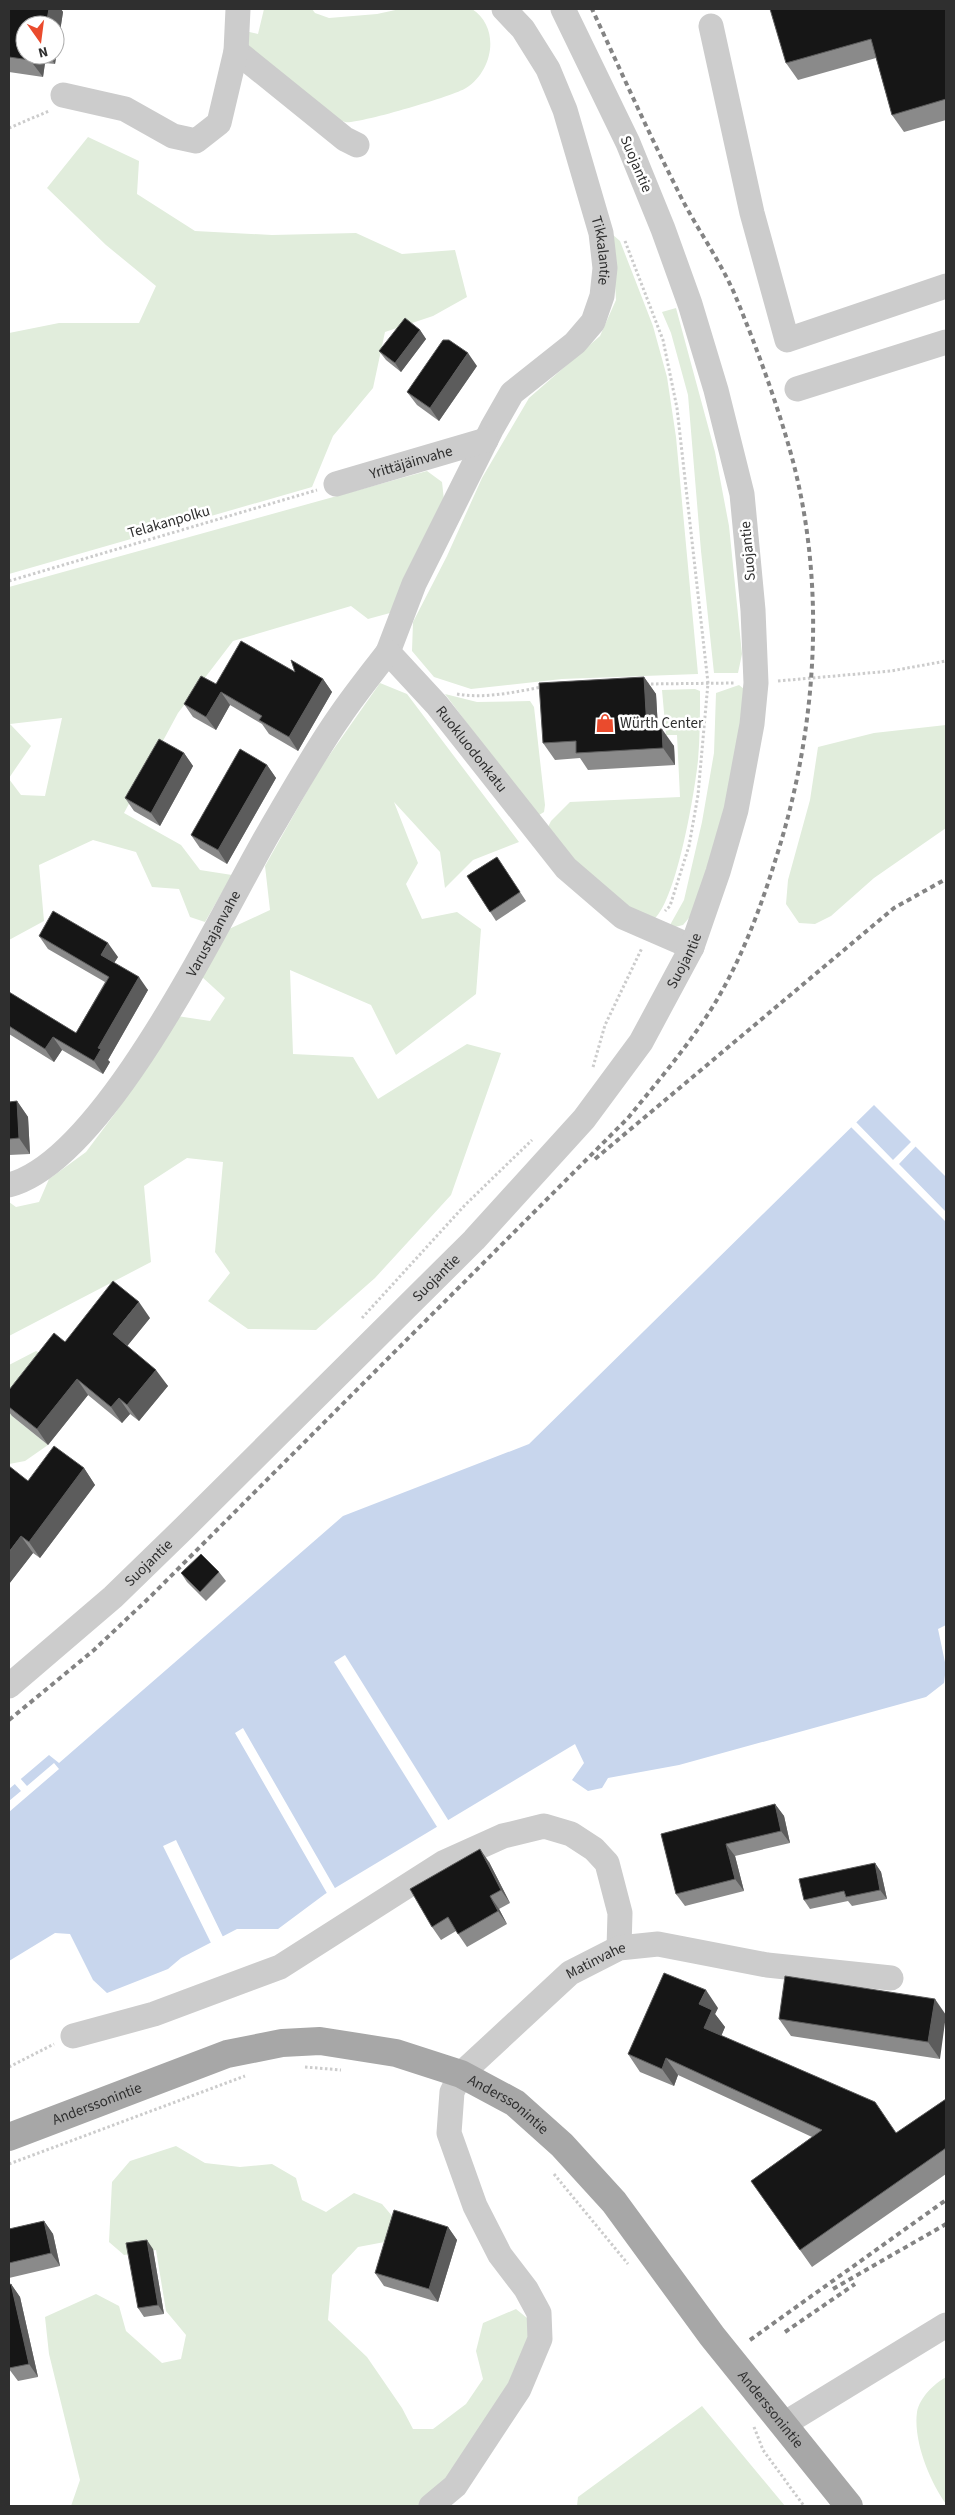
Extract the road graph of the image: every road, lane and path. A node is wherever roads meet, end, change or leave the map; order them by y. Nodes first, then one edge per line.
1 (238, 9) edge
2 (504, 9) edge
3 (563, 9) edge
4 (710, 26) dead end
5 (236, 51) junction
6 (63, 95) joint
7 (9, 128) edge
8 (357, 145) dead end
9 (623, 238) dead end
10 (946, 286) edge
11 (946, 342) edge
12 (797, 389) dead end
13 (486, 440) junction
14 (336, 484) joint
15 (9, 581) edge
16 (388, 652) junction
17 (946, 661) edge
18 (708, 682) junction
19 (756, 683) junction
20 (640, 684) edge
21 (420, 686) junction
22 (544, 686) edge
23 (651, 930) junction
24 (692, 948) junction
25 (593, 1069) dead end
26 (536, 1137) dead end
27 (9, 1185) edge
28 (360, 1320) dead end
29 (9, 1686) edge
30 (619, 1948) junction
31 (891, 1978) dead end
32 (73, 2036) joint
33 (299, 2066) dead end
34 (9, 2067) edge
35 (343, 2070) dead end
36 (462, 2074) junction
37 (249, 2075) dead end
38 (9, 2137) edge
39 (9, 2164) edge
40 (550, 2169) dead end
41 (629, 2266) dead end
42 (946, 2325) edge
43 (750, 2421) dead end
44 (784, 2424) junction
45 (430, 2506) edge
46 (804, 2506) edge
47 (848, 2506) edge

1 - 5 street
2 - 13 street, Tikkalantie
3 - 19 street, Suojantie
4 - 10 street
5 - 6 street
5 - 8 street
6 - 7 path
9 - 18 path
11 - 12 street
13 - 14 street, Yrittäjäinvahe
13 - 16 street, Tikkalantie
14 - 15 path, Telakanpolku
16 - 21 street, Ruokluodonkatu
16 - 27 street, Varustajanvahe
17 - 19 path
18 - 20 path
18 - 23 path
19 - 24 street, Suojantie
21 - 22 path
21 - 23 street, Ruokluodonkatu
23 - 24 street, Ruokluodonkatu
23 - 25 path
24 - 29 street, Suojantie
26 - 28 path
30 - 31 street, Matinvahe
30 - 32 street
30 - 36 street, Matinvahe
32 - 34 path
33 - 35 path
36 - 38 main road, Anderssonintie
36 - 44 main road, Anderssonintie
36 - 45 street
37 - 39 path
40 - 41 path
42 - 44 street
43 - 46 path
44 - 47 main road, Anderssonintie

